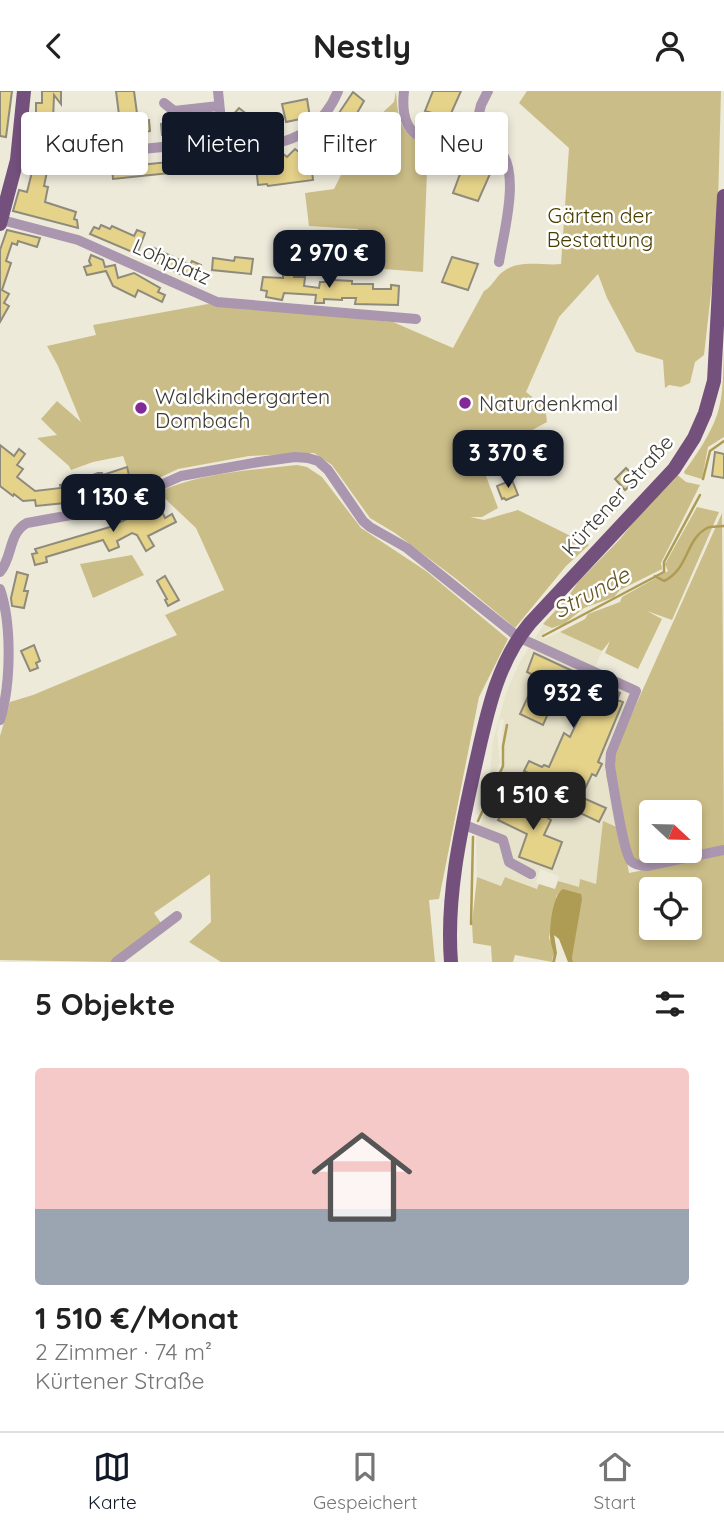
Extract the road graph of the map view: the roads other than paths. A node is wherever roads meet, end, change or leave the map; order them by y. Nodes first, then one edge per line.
1 (24, 91) edge
2 (218, 91) edge
3 (338, 91) edge
4 (404, 91) edge
5 (488, 91) edge
6 (164, 103) dead end
7 (219, 106) junction
8 (23, 112) edge
9 (220, 112) edge
10 (479, 112) edge
11 (415, 133) edge
12 (21, 134) edge
13 (284, 141) edge
14 (508, 163) edge
15 (6, 187) edge
16 (724, 196) edge
17 (1, 222) edge
18 (499, 262) dead end
19 (416, 319) dead end
20 (721, 331) edge
21 (0, 572) edge
22 (0, 589) edge
23 (518, 637) junction
24 (0, 720) edge
25 (462, 824) junction
26 (724, 850) edge
27 (531, 874) dead end
28 (177, 916) dead end
29 (116, 962) edge
30 (451, 962) edge

1 - 8 main road
2 - 7 street
3 - 13 street
4 - 11 street
5 - 10 street
6 - 7 street
7 - 9 street
12 - 15 main road
14 - 18 street
15 - 17 main road
16 - 20 main road, Kürtener Straße
17 - 19 street, Lohplatz
20 - 23 main road, Kürtener Straße
21 - 23 street
22 - 24 street
23 - 25 main road, Kürtener Straße
23 - 26 street
25 - 27 street
25 - 30 main road, Kürtener Straße
28 - 29 street

